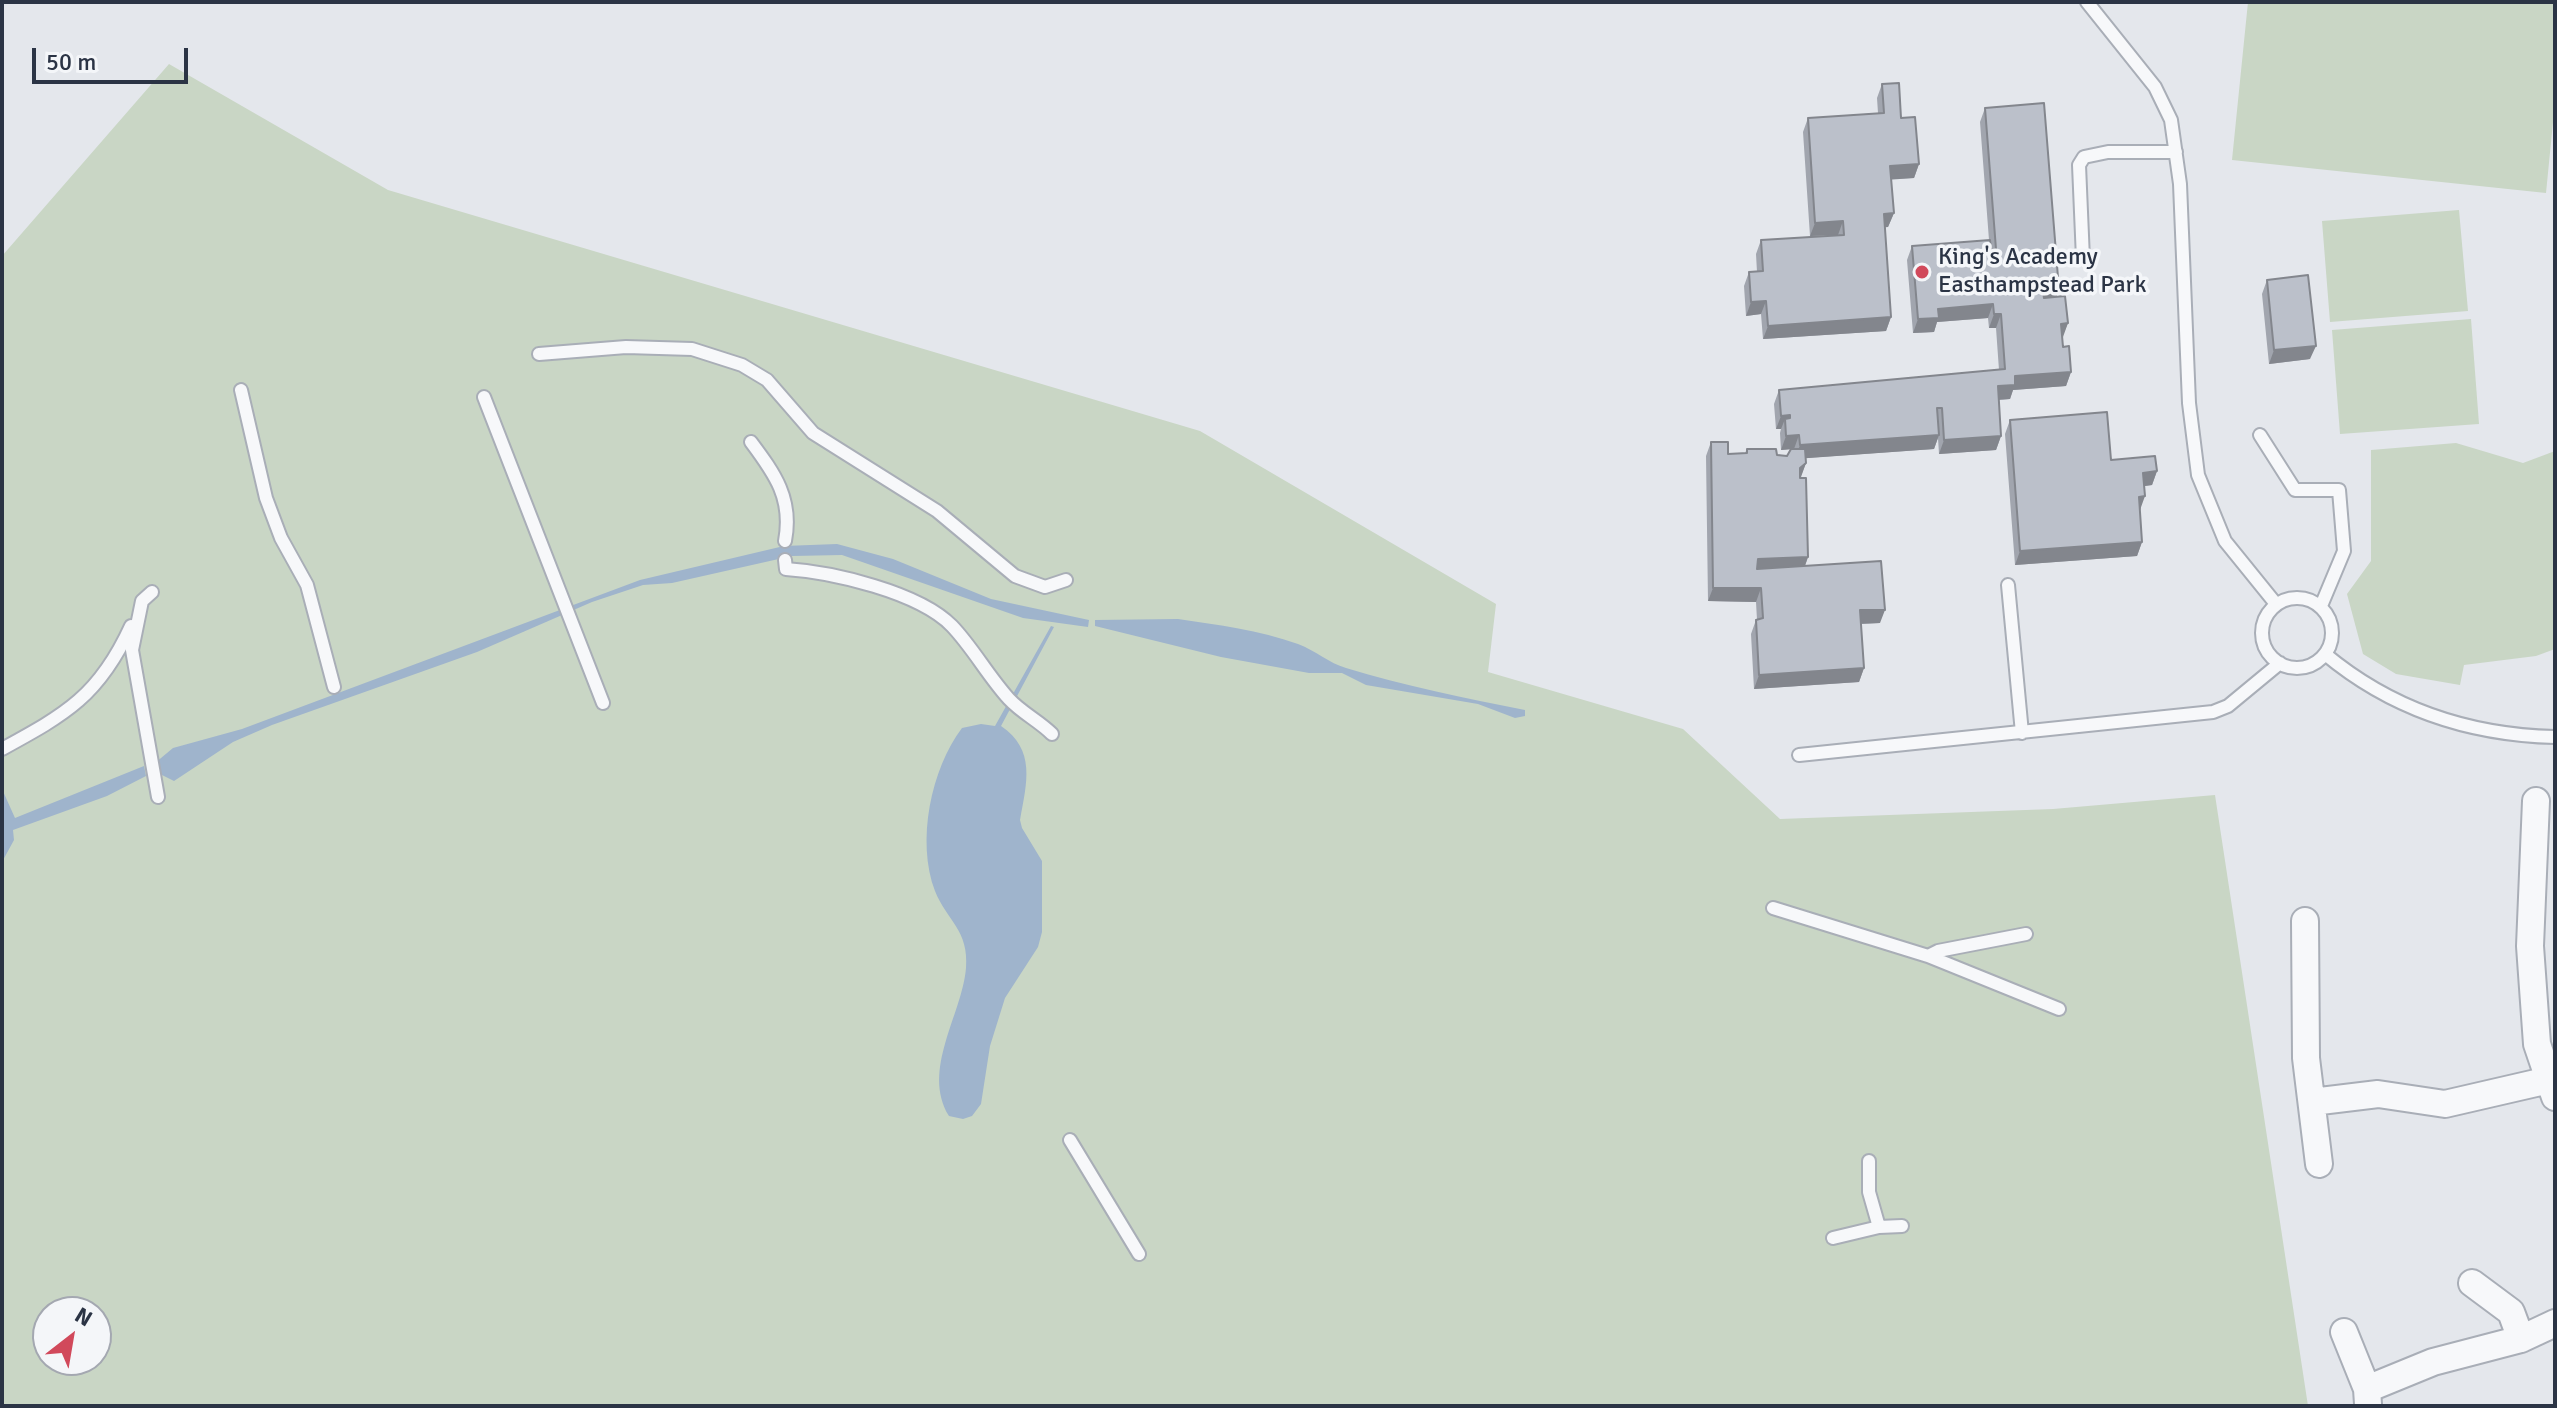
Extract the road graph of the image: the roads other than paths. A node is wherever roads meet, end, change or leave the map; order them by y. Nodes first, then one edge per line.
1 (2087, 2) edge
2 (2176, 152) junction
3 (2083, 259) dead end
4 (539, 354) dead end
5 (241, 390) dead end
6 (484, 397) dead end
7 (2260, 435) dead end
8 (751, 442) dead end
9 (785, 541) dead end
10 (785, 560) dead end
11 (1066, 580) dead end
12 (2008, 585) dead end
13 (152, 592) dead end
14 (142, 601) junction
15 (2276, 604) junction
16 (2321, 606) junction
17 (2325, 654) junction
18 (2280, 663) junction
19 (334, 687) dead end
20 (603, 703) dead end
21 (2022, 733) junction
22 (1052, 734) dead end
23 (2555, 737) edge
24 (2, 749) edge
25 (1799, 755) dead end
26 (158, 797) dead end
27 (2536, 801) dead end
28 (1773, 908) dead end
29 (2305, 921) dead end
30 (2026, 934) dead end
31 (2543, 946) edge
32 (1928, 956) junction
33 (2059, 1009) dead end
34 (2552, 1088) edge
35 (2312, 1102) junction
36 (1070, 1140) dead end
37 (1869, 1161) dead end
38 (2319, 1164) dead end
39 (1902, 1226) dead end
40 (1879, 1227) junction
41 (1833, 1238) dead end
42 (1139, 1254) dead end
43 (2472, 1283) dead end
44 (2555, 1323) edge
45 (2344, 1332) dead end
46 (2521, 1339) junction
47 (2368, 1398) edge

1 - 2 lane
2 - 3 lane
2 - 15 lane
4 - 11 lane
5 - 19 lane
6 - 20 lane
7 - 16 lane
8 - 9 lane
10 - 22 lane
12 - 21 lane
13 - 14 lane
14 - 24 lane
14 - 26 lane
15 - 16 lane
15 - 18 lane
16 - 17 lane
17 - 18 lane
17 - 23 lane
18 - 21 lane
21 - 25 lane
27 - 31 street
28 - 32 lane
29 - 35 street
30 - 32 lane
31 - 34 street
32 - 33 lane
34 - 35 street
35 - 38 street
36 - 42 lane
37 - 40 lane
39 - 40 lane
40 - 41 lane
43 - 46 street
44 - 46 street
45 - 47 street
46 - 47 street

